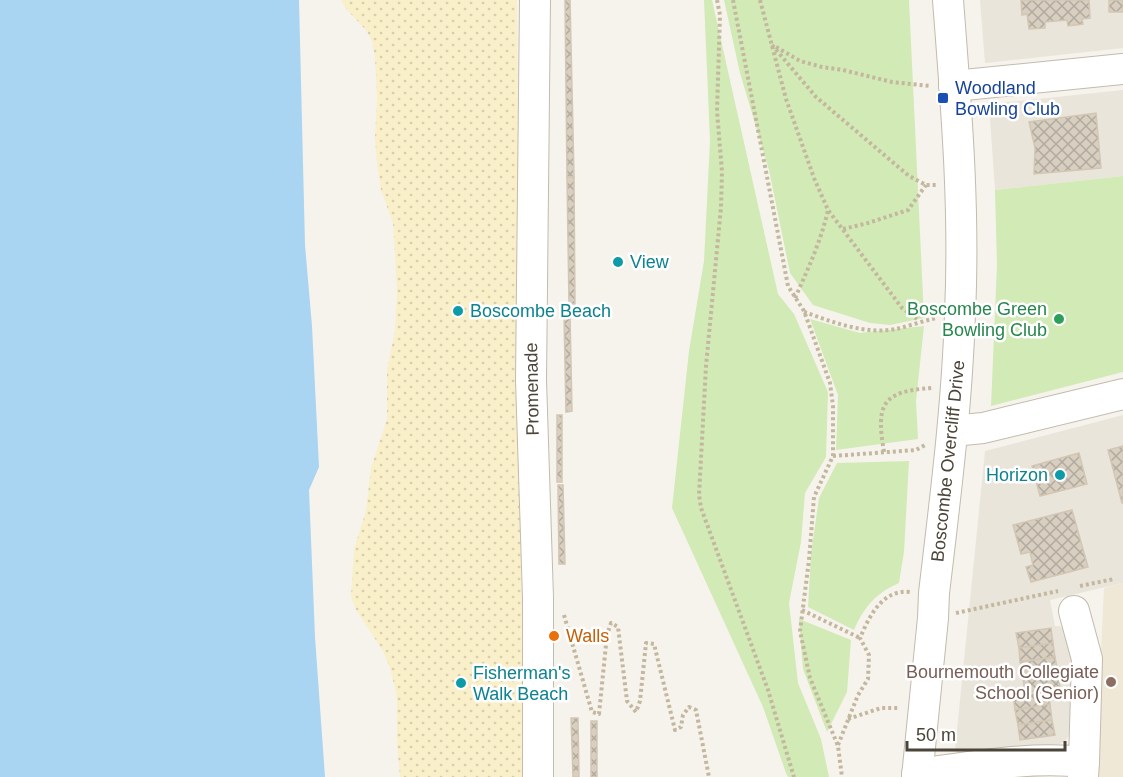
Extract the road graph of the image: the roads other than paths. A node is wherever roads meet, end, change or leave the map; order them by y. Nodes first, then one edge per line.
1 (535, 0) edge
2 (948, 0) edge
3 (1123, 69) edge
4 (954, 86) junction
5 (1123, 394) edge
6 (952, 431) junction
7 (1074, 595) road end
8 (1083, 769) edge
9 (917, 775) edge
10 (538, 777) edge

1 - 10 street, Promenade
2 - 4 street, Boscombe Overcliff Drive
3 - 4 street
4 - 6 street, Boscombe Overcliff Drive
5 - 6 street
6 - 9 street, Boscombe Overcliff Drive
7 - 8 street
8 - 9 street

